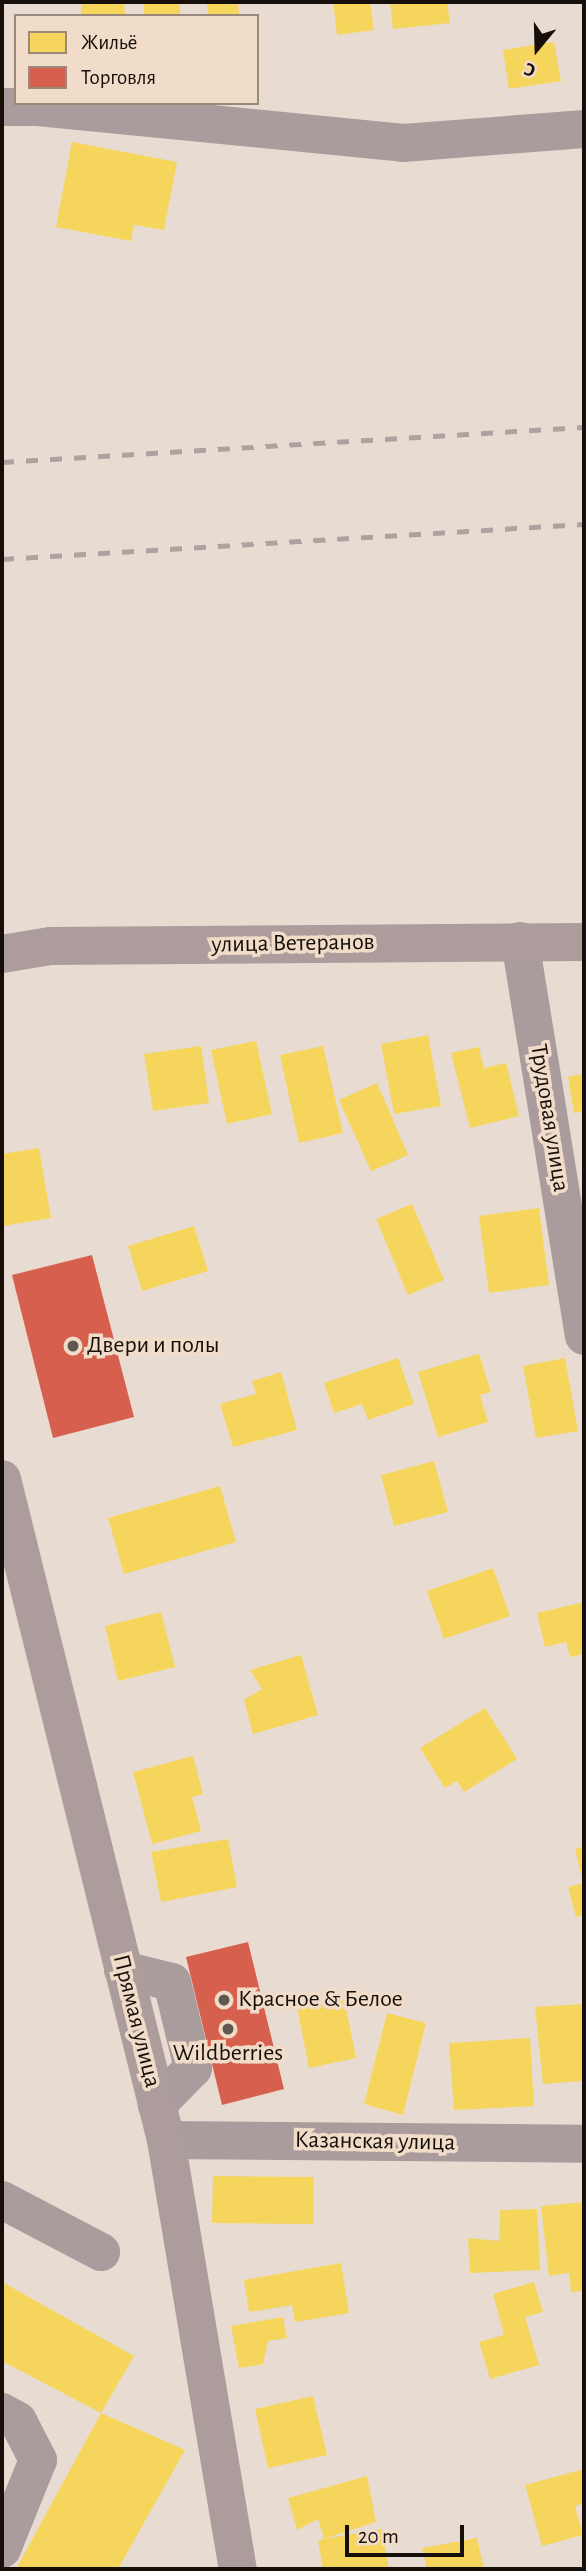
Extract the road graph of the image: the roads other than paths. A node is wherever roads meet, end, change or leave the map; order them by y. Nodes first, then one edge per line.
1 (2, 107) edge
2 (584, 129) edge
3 (520, 942) junction
4 (584, 942) edge
5 (2, 954) edge
6 (584, 1335) edge
7 (2, 1479) edge
8 (162, 2123) junction
9 (584, 2144) edge
10 (2, 2200) edge
11 (101, 2252) dead end
12 (2, 2412) edge
13 (2, 2549) edge
14 (238, 2569) edge

1 - 2 street
3 - 4 main road, улица Ветеранов
3 - 5 main road, улица Ветеранов
3 - 6 street, Трудовая улица
7 - 8 main road, Прямая улица
8 - 9 street, Казанская улица
8 - 14 main road, Прямая улица
10 - 11 street
12 - 13 street

